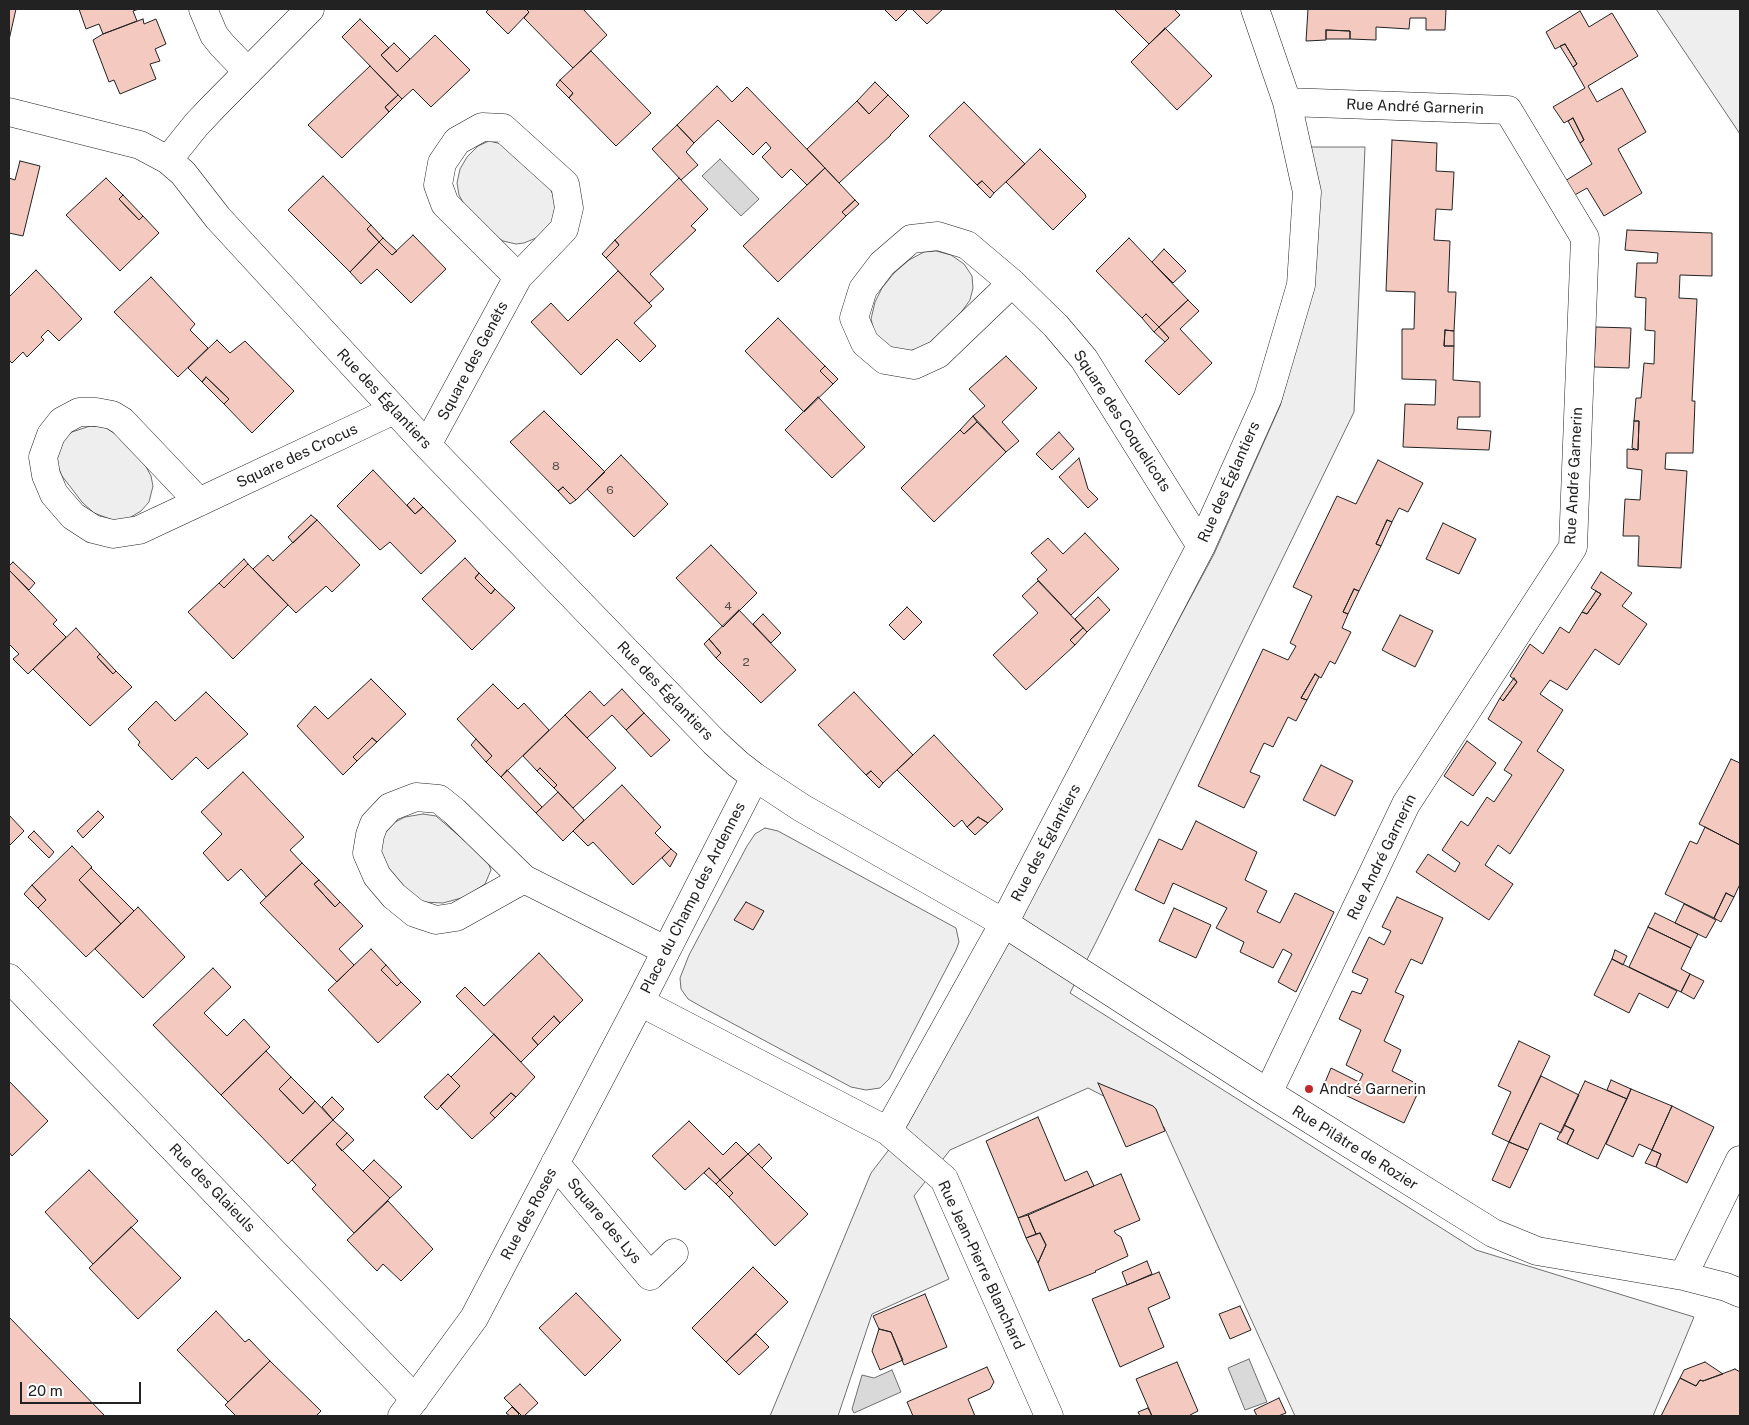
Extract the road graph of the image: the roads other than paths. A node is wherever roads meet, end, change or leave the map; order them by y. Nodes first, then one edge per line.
1 (203, 9) edge
2 (310, 9) edge
3 (1255, 9) edge
4 (248, 72) junction
5 (1288, 102) junction
6 (9, 112) edge
7 (168, 160) junction
8 (518, 276) junction
9 (1012, 283) junction
10 (394, 410) junction
11 (427, 445) junction
12 (199, 502) junction
13 (1201, 546) junction
14 (755, 777) junction
15 (524, 879) junction
16 (1004, 923) junction
17 (665, 950) junction
18 (9, 978) edge
19 (640, 1002) junction
20 (1268, 1093) junction
21 (888, 1132) junction
22 (1740, 1160) edge
23 (555, 1163) junction
24 (674, 1253) dead end
25 (1683, 1276) junction
26 (1740, 1293) edge
27 (408, 1407) edge
28 (1049, 1416) edge

1 - 4 street
2 - 4 street
3 - 5 street, Rue des Églantiers
4 - 7 street
5 - 13 street, Rue des Églantiers
5 - 20 street, Rue André Garnerin
6 - 7 street, Rue des Églantiers
7 - 10 street, Rue des Églantiers
8 - 8 street, Square des Genêts
8 - 11 street, Square des Genêts
9 - 9 street, Square des Coquelicots
9 - 13 street, Square des Coquelicots
10 - 11 street, Rue des Églantiers
10 - 12 street, Square des Crocus
11 - 14 street, Rue des Églantiers
12 - 12 street, Square des Crocus
13 - 16 street, Rue des Églantiers
14 - 16 street
14 - 17 street, Place du Champ des Ardennes
15 - 15 street
15 - 17 street
16 - 20 street, Rue Pilâtre de Rozier
16 - 21 street
17 - 19 street, Place du Champ des Ardennes
18 - 27 street, Rue des Glaieuls
19 - 21 street, Place du Champ des Ardennes
19 - 23 street, Rue des Roses
20 - 25 street, Rue Pilâtre de Rozier
21 - 28 street, Rue Jean-Pierre Blanchard
22 - 25 street
23 - 24 street, Square des Lys
23 - 27 street, Rue des Roses
25 - 26 street, Rue Pilâtre de Rozier

